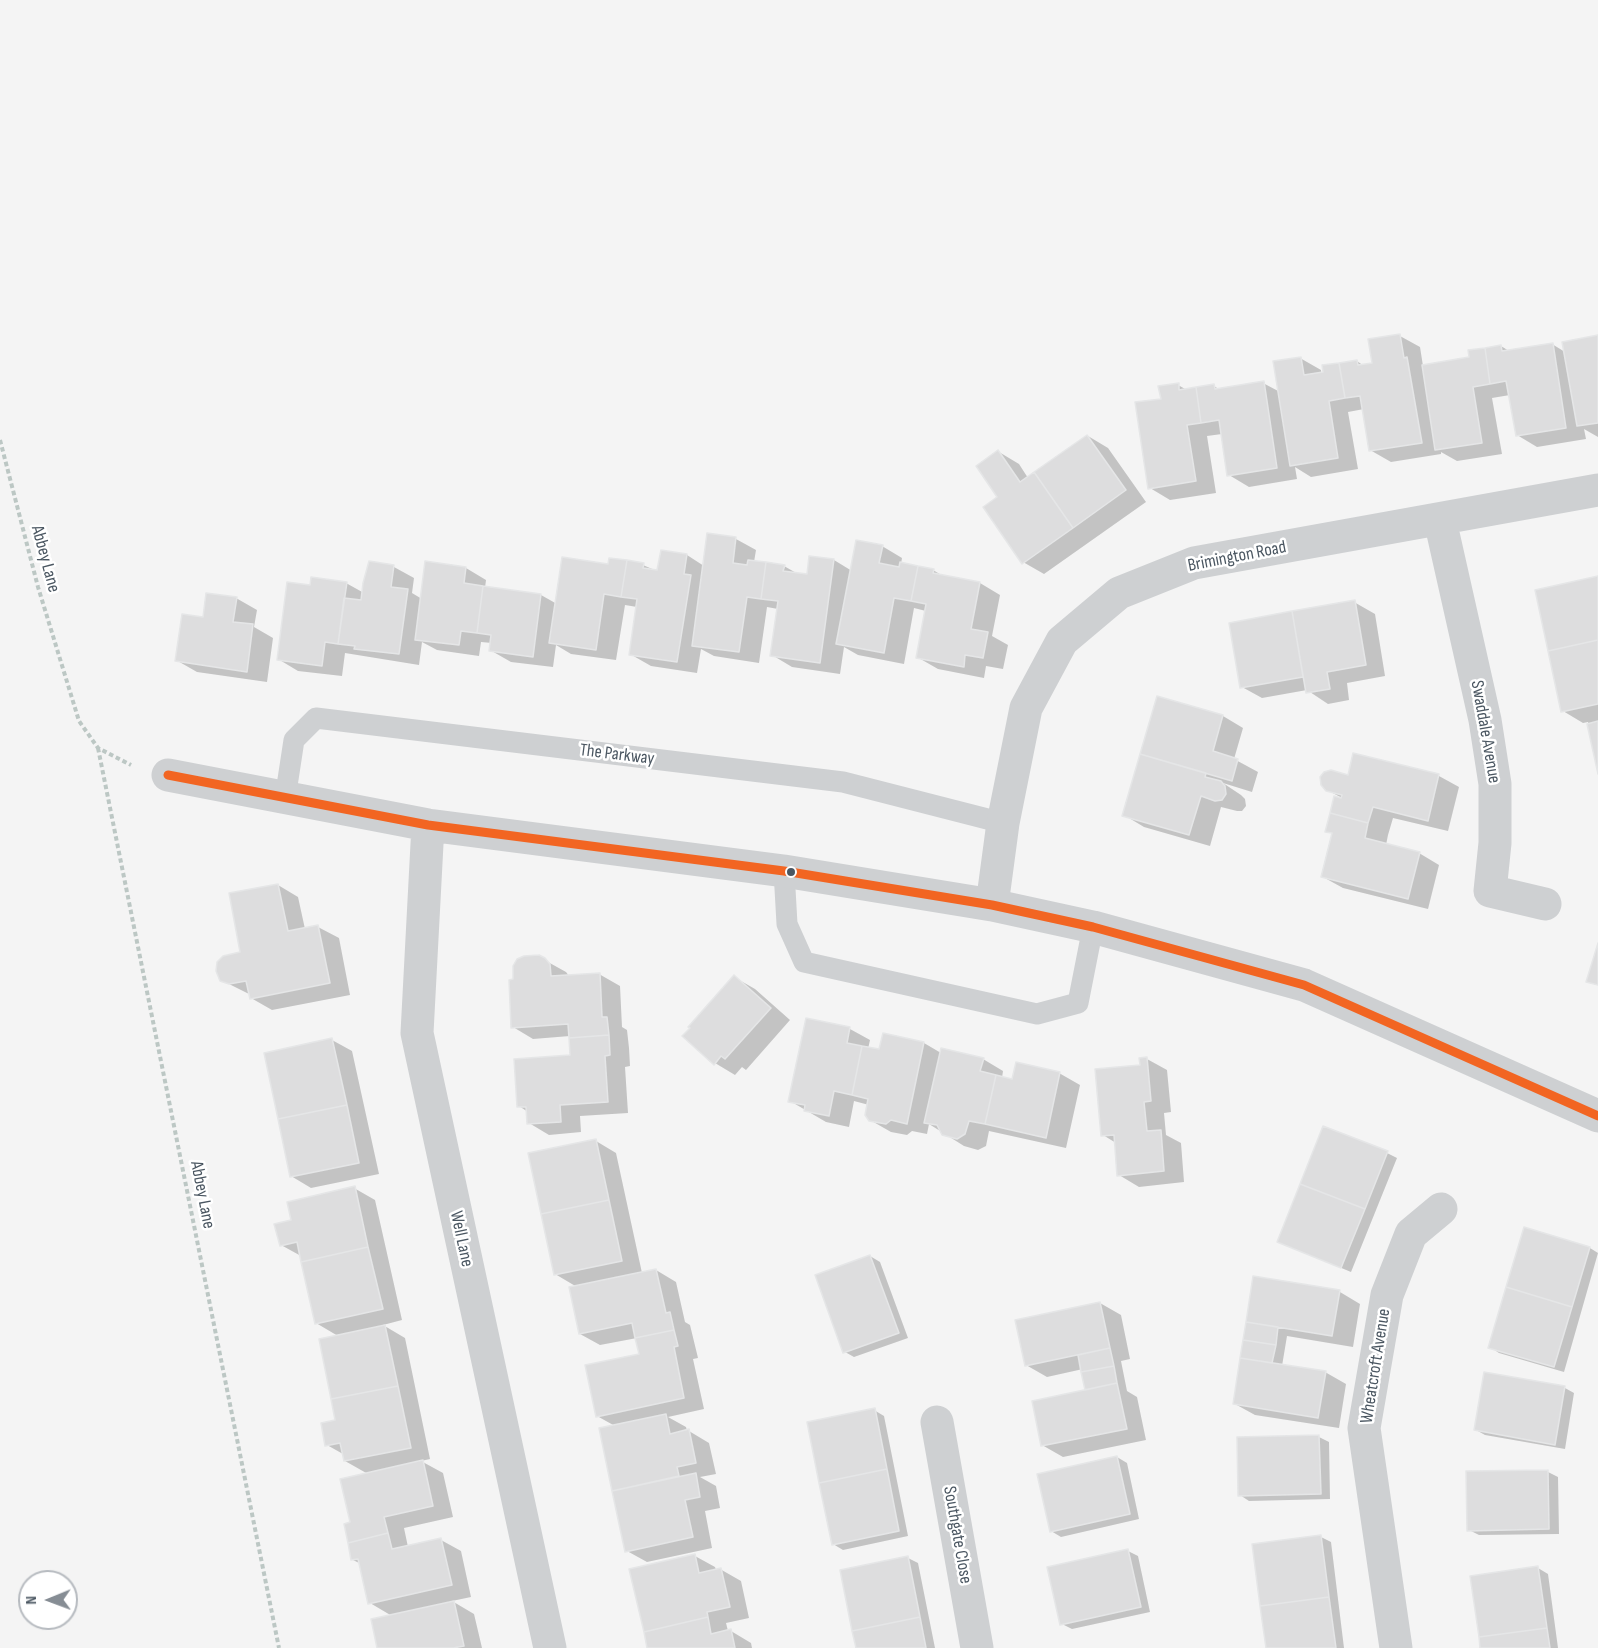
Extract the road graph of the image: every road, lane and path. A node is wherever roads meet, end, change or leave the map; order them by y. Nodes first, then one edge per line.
1 (0, 440) edge
2 (1598, 490) edge
3 (1440, 520) junction
4 (98, 748) junction
5 (168, 775) joint
6 (285, 799) junction
7 (1003, 823) junction
8 (428, 825) junction
9 (784, 871) junction
10 (1545, 904) dead end
11 (992, 905) junction
12 (1093, 927) junction
13 (1598, 1116) edge
14 (1441, 1209) dead end
15 (937, 1422) dead end
16 (279, 1648) edge
17 (550, 1648) edge
18 (977, 1648) edge
19 (1396, 1648) edge

1 - 4 path, Abbey Lane
2 - 3 street, Brimington Road
3 - 7 street, Brimington Road
3 - 10 street, Swaddale Avenue
4 - 5 path
4 - 16 path, Abbey Lane
5 - 6 street
6 - 7 lane, The Parkway
6 - 8 street
7 - 11 street, Brimington Road
8 - 9 street
8 - 17 street, Well Lane
9 - 11 street
9 - 12 lane
11 - 12 street
12 - 13 street
14 - 19 street, Wheatcroft Avenue
15 - 18 street, Southgate Close

